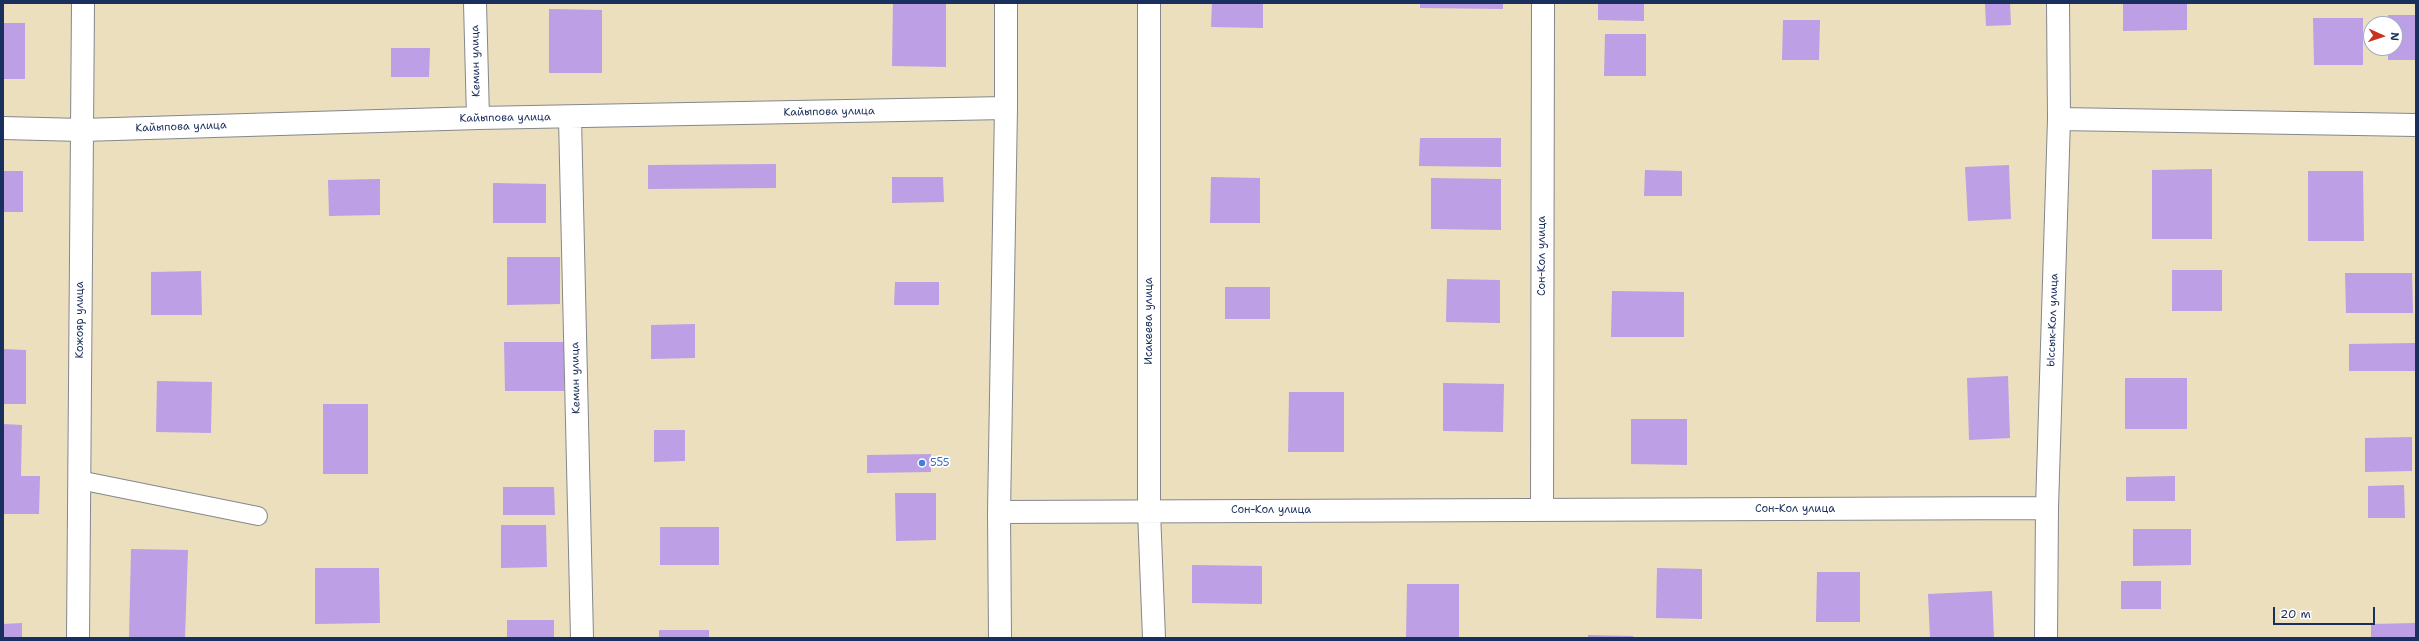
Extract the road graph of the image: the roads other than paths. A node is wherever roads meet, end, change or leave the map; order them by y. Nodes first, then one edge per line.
1 (82, 3) edge
2 (475, 3) edge
3 (1006, 3) edge
4 (1149, 3) edge
5 (1543, 3) edge
6 (2058, 3) edge
7 (1006, 108) junction
8 (478, 118) junction
9 (570, 118) junction
10 (2059, 119) junction
11 (2416, 125) edge
12 (3, 128) edge
13 (82, 130) junction
14 (79, 480) junction
15 (2047, 508) junction
16 (1542, 510) junction
17 (1149, 511) junction
18 (999, 512) junction
19 (258, 516) dead end
20 (78, 638) edge
21 (582, 638) edge
22 (1000, 638) edge
23 (1154, 638) edge
24 (2046, 638) edge

1 - 13 street, Кожояр улица
2 - 8 street, Кемин улица
3 - 7 street
4 - 17 street, Исакеева улица
5 - 16 street, Сон-Кол улица
6 - 10 street, Ыссык-Кол улица
7 - 9 street, Кайыпова улица
7 - 18 street
8 - 9 street, Кайыпова улица
8 - 13 street, Кайыпова улица
9 - 21 street, Кемин улица
10 - 11 street
10 - 15 street, Ыссык-Кол улица
12 - 13 street, Кайыпова улица
13 - 14 street, Кожояр улица
14 - 19 lane
14 - 20 street, Кожояр улица
15 - 16 street, Сон-Кол улица
15 - 24 street, Ыссык-Кол улица
16 - 17 street, Сон-Кол улица
17 - 18 street, Сон-Кол улица
17 - 23 street, Исакеева улица
18 - 22 street

